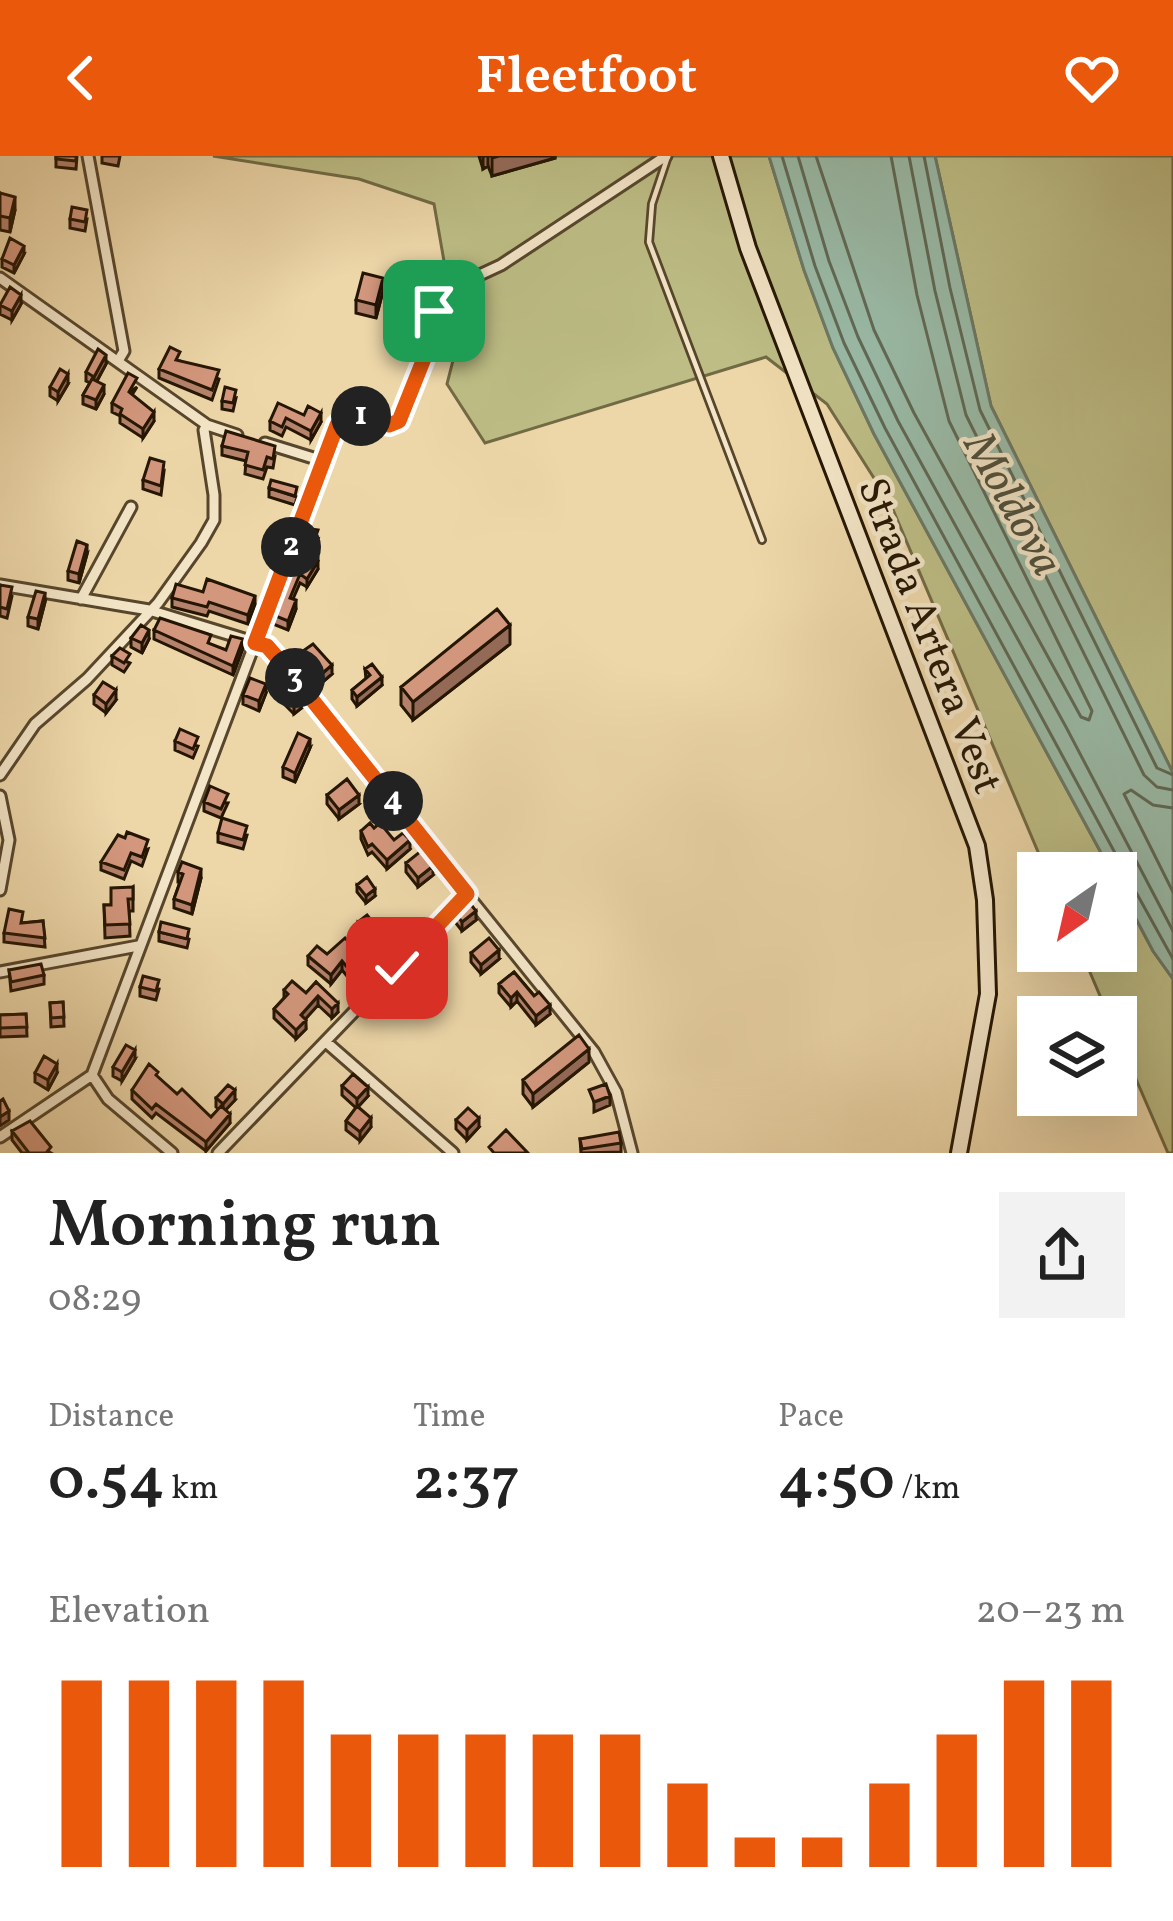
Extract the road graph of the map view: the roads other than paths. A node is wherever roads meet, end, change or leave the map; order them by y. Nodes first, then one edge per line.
1 (88, 156) edge
2 (667, 156) edge
3 (721, 156) edge
4 (0, 278) edge
5 (118, 361) junction
6 (207, 425) junction
7 (323, 461) junction
8 (131, 507) dead end
9 (762, 540) dead end
10 (0, 585) edge
11 (81, 599) junction
12 (149, 610) junction
13 (255, 643) junction
14 (0, 775) edge
15 (0, 796) edge
16 (0, 890) edge
17 (467, 894) junction
18 (139, 946) junction
19 (0, 972) edge
20 (326, 1042) junction
21 (92, 1075) junction
22 (0, 1137) edge
23 (172, 1153) edge
24 (218, 1153) edge
25 (453, 1153) edge
26 (632, 1153) edge
27 (959, 1153) edge

1 - 5 street
2 - 7 street
2 - 9 lane
3 - 27 main road, Strada Artera Vest
4 - 5 street
5 - 6 street
6 - 7 street
6 - 12 street
7 - 13 street
8 - 11 street
10 - 11 street
11 - 12 street
12 - 13 street
12 - 14 street
13 - 17 street
13 - 18 street
15 - 16 street
17 - 20 street
17 - 26 street
18 - 19 street
18 - 21 street
20 - 24 street
20 - 25 street
21 - 22 street
21 - 23 street

